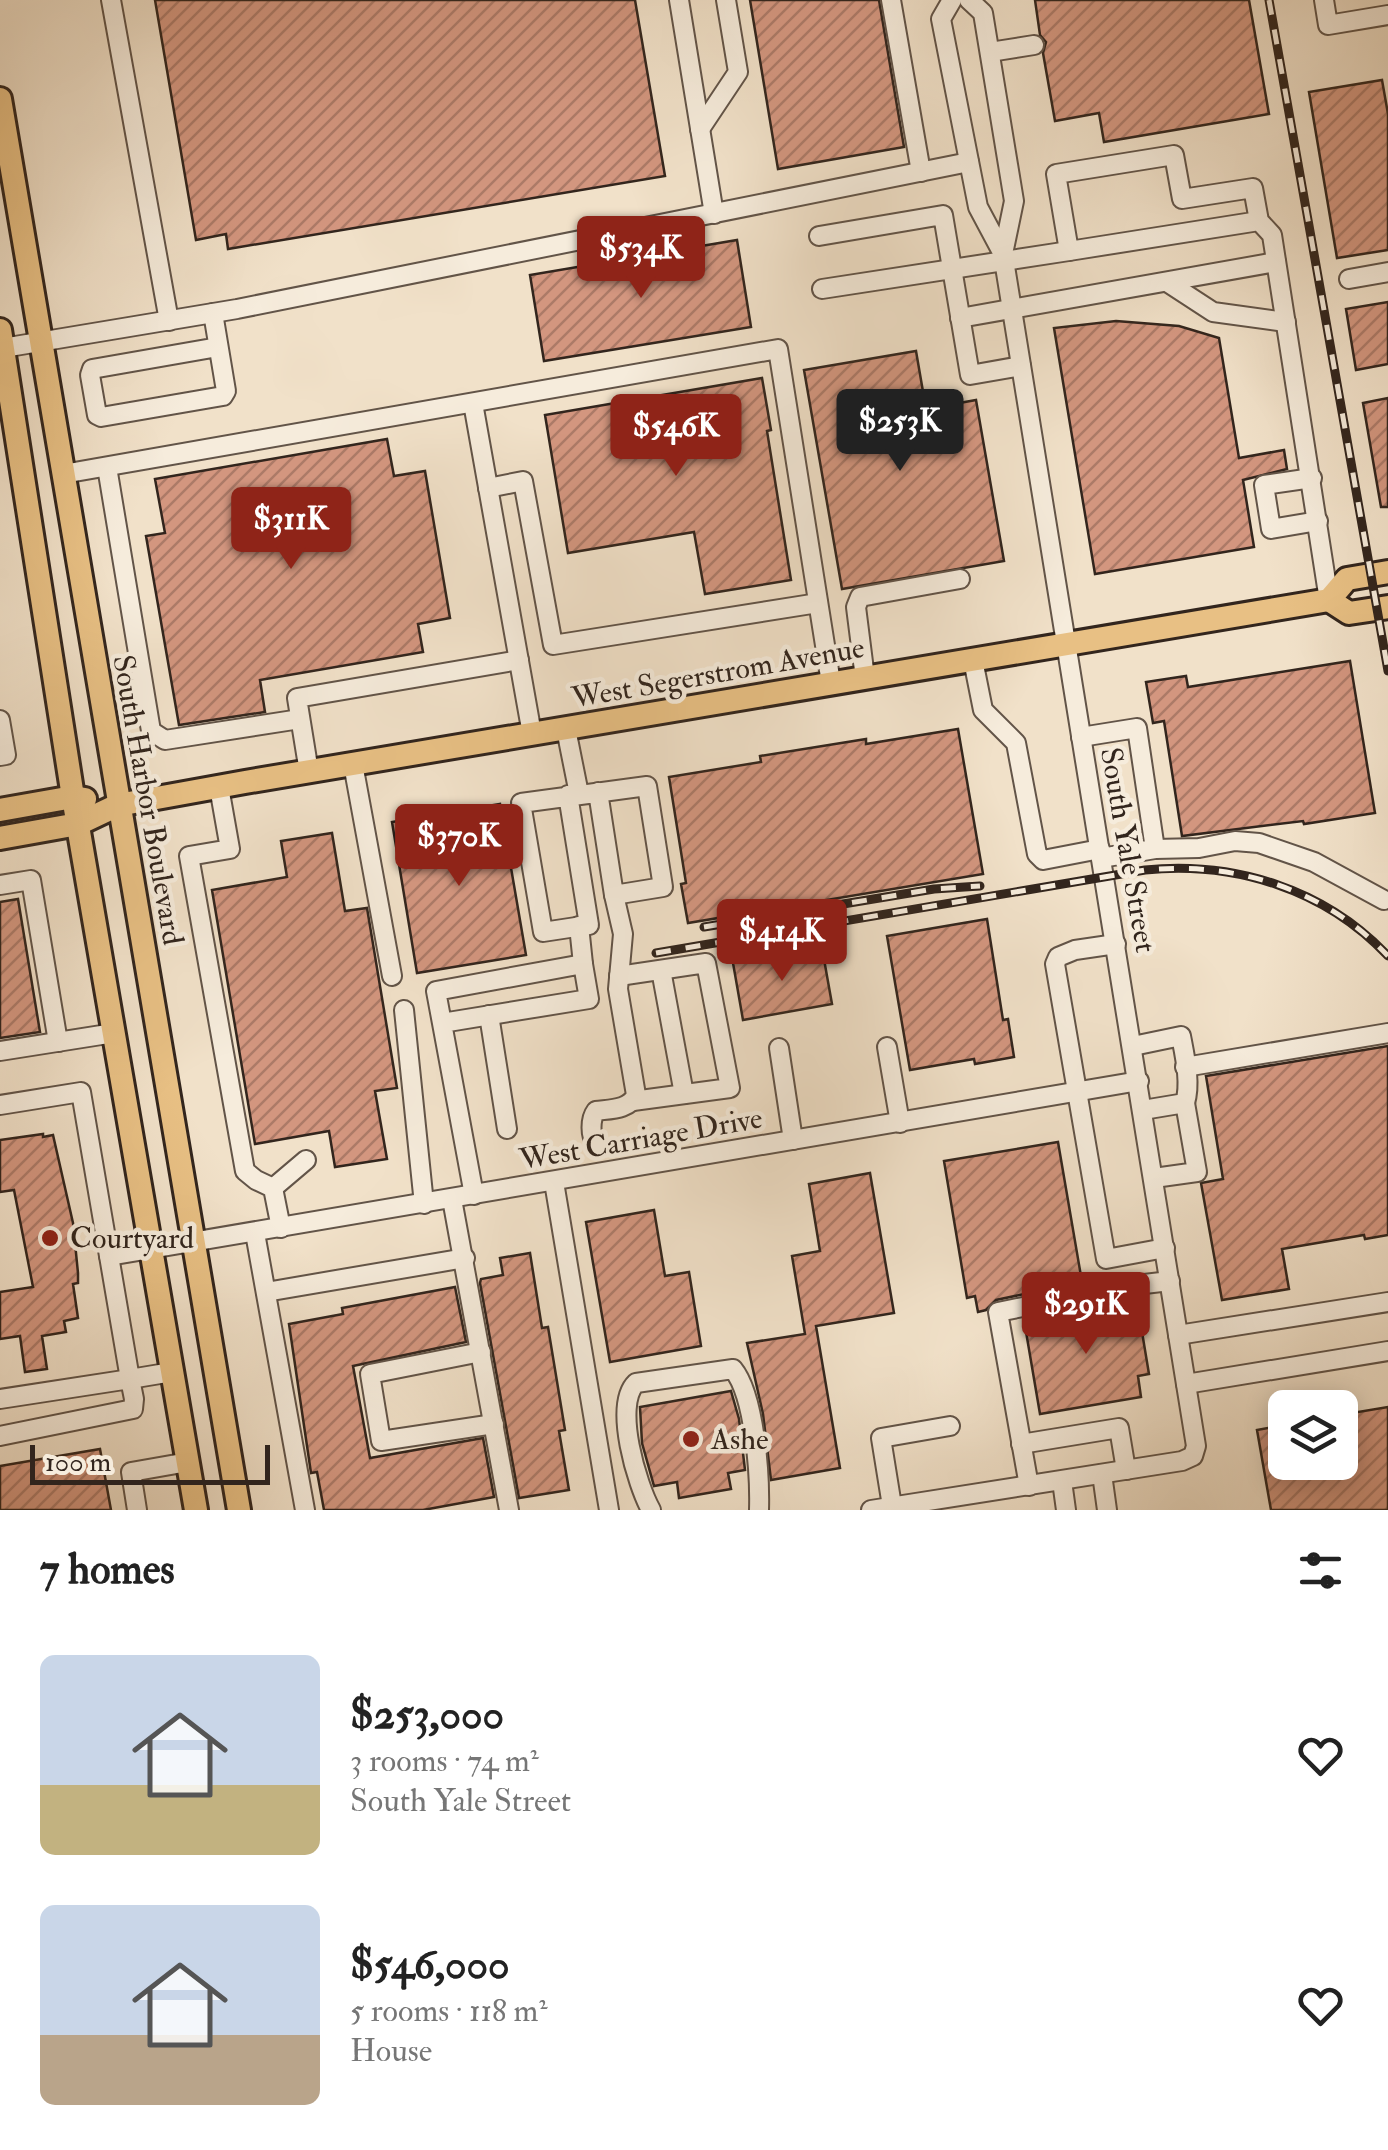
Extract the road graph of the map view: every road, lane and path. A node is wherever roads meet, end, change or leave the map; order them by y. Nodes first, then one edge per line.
1 (111, 0) edge
2 (679, 0) edge
3 (726, 0) edge
4 (891, 0) edge
5 (952, 0) edge
6 (969, 0) edge
7 (1324, 0) edge
8 (1388, 14) edge
9 (1034, 45) dead end
10 (990, 52) junction
11 (0, 99) edge
12 (700, 128) junction
13 (969, 162) junction
14 (921, 172) junction
15 (714, 214) junction
16 (1259, 221) junction
17 (819, 236) dead end
18 (1069, 251) junction
19 (1003, 256) junction
20 (1276, 262) junction
21 (952, 268) junction
22 (1388, 272) edge
23 (1349, 279) dead end
24 (1167, 282) junction
25 (822, 288) dead end
26 (1012, 310) junction
27 (213, 313) junction
28 (960, 318) junction
29 (169, 321) junction
30 (1286, 322) junction
31 (40, 342) junction
32 (218, 347) junction
33 (2, 349) edge
34 (1021, 366) junction
35 (473, 402) junction
36 (107, 466) junction
37 (63, 474) junction
38 (1312, 478) junction
39 (488, 488) junction
40 (1318, 521) junction
41 (1388, 572) edge
42 (960, 579) dead end
43 (1329, 600) junction
44 (818, 603) junction
45 (1388, 606) edge
46 (1064, 644) junction
47 (519, 660) junction
48 (973, 660) junction
49 (865, 678) junction
50 (831, 684) junction
51 (300, 719) junction
52 (0, 720) edge
53 (566, 729) junction
54 (532, 734) junction
55 (1081, 737) junction
56 (0, 756) edge
57 (353, 764) junction
58 (309, 772) junction
59 (219, 787) junction
60 (598, 792) junction
61 (573, 794) junction
62 (74, 797) junction
63 (118, 805) junction
64 (0, 810) edge
65 (78, 824) junction
66 (0, 838) edge
67 (1155, 849) junction
68 (1101, 854) junction
69 (0, 885) edge
70 (614, 895) junction
71 (1384, 900) dead end
72 (579, 926) junction
73 (1116, 944) junction
74 (583, 964) junction
75 (661, 970) junction
76 (392, 976) dead end
77 (620, 976) junction
78 (404, 1010) dead end
79 (489, 1015) junction
80 (442, 1023) junction
81 (114, 1033) junction
82 (1388, 1033) edge
83 (58, 1042) junction
84 (1133, 1046) junction
85 (887, 1047) dead end
86 (778, 1048) dead end
87 (0, 1051) edge
88 (1185, 1067) junction
89 (1139, 1082) junction
90 (1076, 1092) junction
91 (684, 1094) junction
92 (633, 1101) junction
93 (1185, 1103) junction
94 (0, 1105) edge
95 (1143, 1110) junction
96 (900, 1122) junction
97 (508, 1129) dead end
98 (794, 1140) junction
99 (306, 1160) dead end
100 (600, 1174) junction
101 (1154, 1178) junction
102 (554, 1182) junction
103 (273, 1188) junction
104 (474, 1196) junction
105 (452, 1199) junction
106 (424, 1204) junction
107 (282, 1228) junction
108 (255, 1233) junction
109 (193, 1244) junction
110 (1165, 1248) junction
111 (152, 1250) junction
112 (109, 1256) junction
113 (465, 1258) junction
114 (1170, 1281) junction
115 (266, 1292) junction
116 (1388, 1302) edge
117 (1178, 1336) junction
118 (1388, 1351) edge
119 (481, 1352) junction
120 (172, 1372) junction
121 (130, 1379) junction
122 (1186, 1384) junction
123 (0, 1400) edge
124 (494, 1424) junction
125 (950, 1426) dead end
126 (0, 1436) edge
127 (1021, 1444) junction
128 (188, 1462) junction
129 (1126, 1470) junction
130 (1102, 1474) junction
131 (1062, 1480) junction
132 (1029, 1486) junction
133 (892, 1506) junction
134 (138, 1510) edge
135 (196, 1510) edge
136 (238, 1510) edge
137 (305, 1510) edge
138 (509, 1510) edge
139 (609, 1510) edge
140 (651, 1510) edge
141 (758, 1510) edge
142 (871, 1510) edge
143 (1066, 1510) edge
144 (1106, 1510) edge

1 - 29 street
2 - 12 street
3 - 12 street
4 - 14 street
5 - 13 street
6 - 10 street
7 - 8 street
9 - 10 street
10 - 19 street
11 - 31 main road, South Harbor Boulevard
12 - 15 street
13 - 14 street
13 - 19 street
14 - 15 street
15 - 27 street
16 - 18 street
16 - 18 street
16 - 20 street
17 - 21 street
18 - 19 street
19 - 21 street
19 - 26 street, South Yale Street
20 - 24 street
20 - 30 street
21 - 25 street
21 - 28 street
22 - 23 street
24 - 26 street
24 - 30 street
26 - 28 street
26 - 34 street, South Yale Street
27 - 29 street
27 - 32 street
28 - 34 street
29 - 31 street
30 - 38 street
31 - 33 street
31 - 37 main road, South Harbor Boulevard
32 - 32 street
33 - 62 main road
34 - 46 street, South Yale Street
35 - 36 street
35 - 39 street
35 - 44 street
36 - 37 street
36 - 51 street
37 - 63 main road, South Harbor Boulevard
38 - 40 street
38 - 40 street
39 - 44 street
39 - 47 street
40 - 43 street
41 - 43 main road, West Segerstrom Avenue
42 - 49 street
43 - 45 main road, West Segerstrom Avenue
43 - 46 main road, West Segerstrom Avenue
44 - 50 street
46 - 48 main road, West Segerstrom Avenue
46 - 55 street, South Yale Street
47 - 51 street
47 - 54 street
48 - 49 main road, West Segerstrom Avenue
48 - 68 street
49 - 50 main road, West Segerstrom Avenue
50 - 53 main road, West Segerstrom Avenue
51 - 58 street
52 - 56 street
53 - 54 main road, West Segerstrom Avenue
53 - 61 street
54 - 57 main road, West Segerstrom Avenue
55 - 67 street
55 - 68 street, South Yale Street
57 - 58 main road, West Segerstrom Avenue
57 - 76 street
58 - 59 main road, West Segerstrom Avenue
59 - 63 main road, West Segerstrom Avenue
59 - 103 street
60 - 61 street
60 - 70 street
60 - 70 street
61 - 72 street
61 - 72 street
62 - 63 main road, West Segerstrom Avenue
62 - 64 main road, West Segerstrom Avenue
62 - 65 main road
63 - 65 main road, West Segerstrom Avenue
63 - 109 main road, South Harbor Boulevard
65 - 66 main road, West Segerstrom Avenue
65 - 81 main road
67 - 68 street
67 - 71 street
68 - 73 street, South Yale Street
69 - 83 street
70 - 77 street
72 - 74 street
73 - 84 street, South Yale Street
73 - 90 street
74 - 79 street
74 - 80 street
75 - 77 street
75 - 91 street
75 - 91 street
77 - 92 street
78 - 106 street
79 - 80 street
79 - 97 street
80 - 104 street
81 - 83 street
81 - 111 main road
82 - 88 street
83 - 87 street
84 - 88 street
84 - 89 street, South Yale Street
85 - 96 street
86 - 98 street
88 - 93 street
89 - 90 street, West Carriage Drive
89 - 95 street, South Yale Street
90 - 96 street, West Carriage Drive
90 - 110 street
91 - 92 street
92 - 100 street
93 - 95 street
93 - 101 street
94 - 112 street
95 - 101 street, South Yale Street
96 - 98 street, West Carriage Drive
98 - 100 street, West Carriage Drive
99 - 103 street
100 - 102 street, West Carriage Drive
101 - 110 street, South Yale Street
102 - 104 street, West Carriage Drive
102 - 139 street
103 - 107 street
104 - 105 street, West Carriage Drive
105 - 106 street, West Carriage Drive
105 - 113 street
106 - 107 street, West Carriage Drive
107 - 108 street, West Carriage Drive
108 - 109 street, West Carriage Drive
108 - 115 street
109 - 111 street, West Carriage Drive
109 - 136 main road, South Harbor Boulevard
110 - 114 street, South Yale Street
111 - 112 street, West Carriage Drive
111 - 120 main road
112 - 121 street
113 - 115 street
113 - 119 street
114 - 117 street, South Yale Street
114 - 127 street
115 - 137 street
116 - 117 street
117 - 122 street, South Yale Street
118 - 122 street
119 - 124 street
119 - 124 street
120 - 121 street
120 - 128 main road
121 - 123 street
121 - 126 street
122 - 129 street, South Yale Street
124 - 138 street
125 - 133 street
127 - 129 street
127 - 132 street
128 - 134 street
128 - 135 main road
129 - 130 street
130 - 131 street
130 - 144 street
131 - 132 street
131 - 143 street
132 - 133 street
133 - 142 street
140 - 141 street

